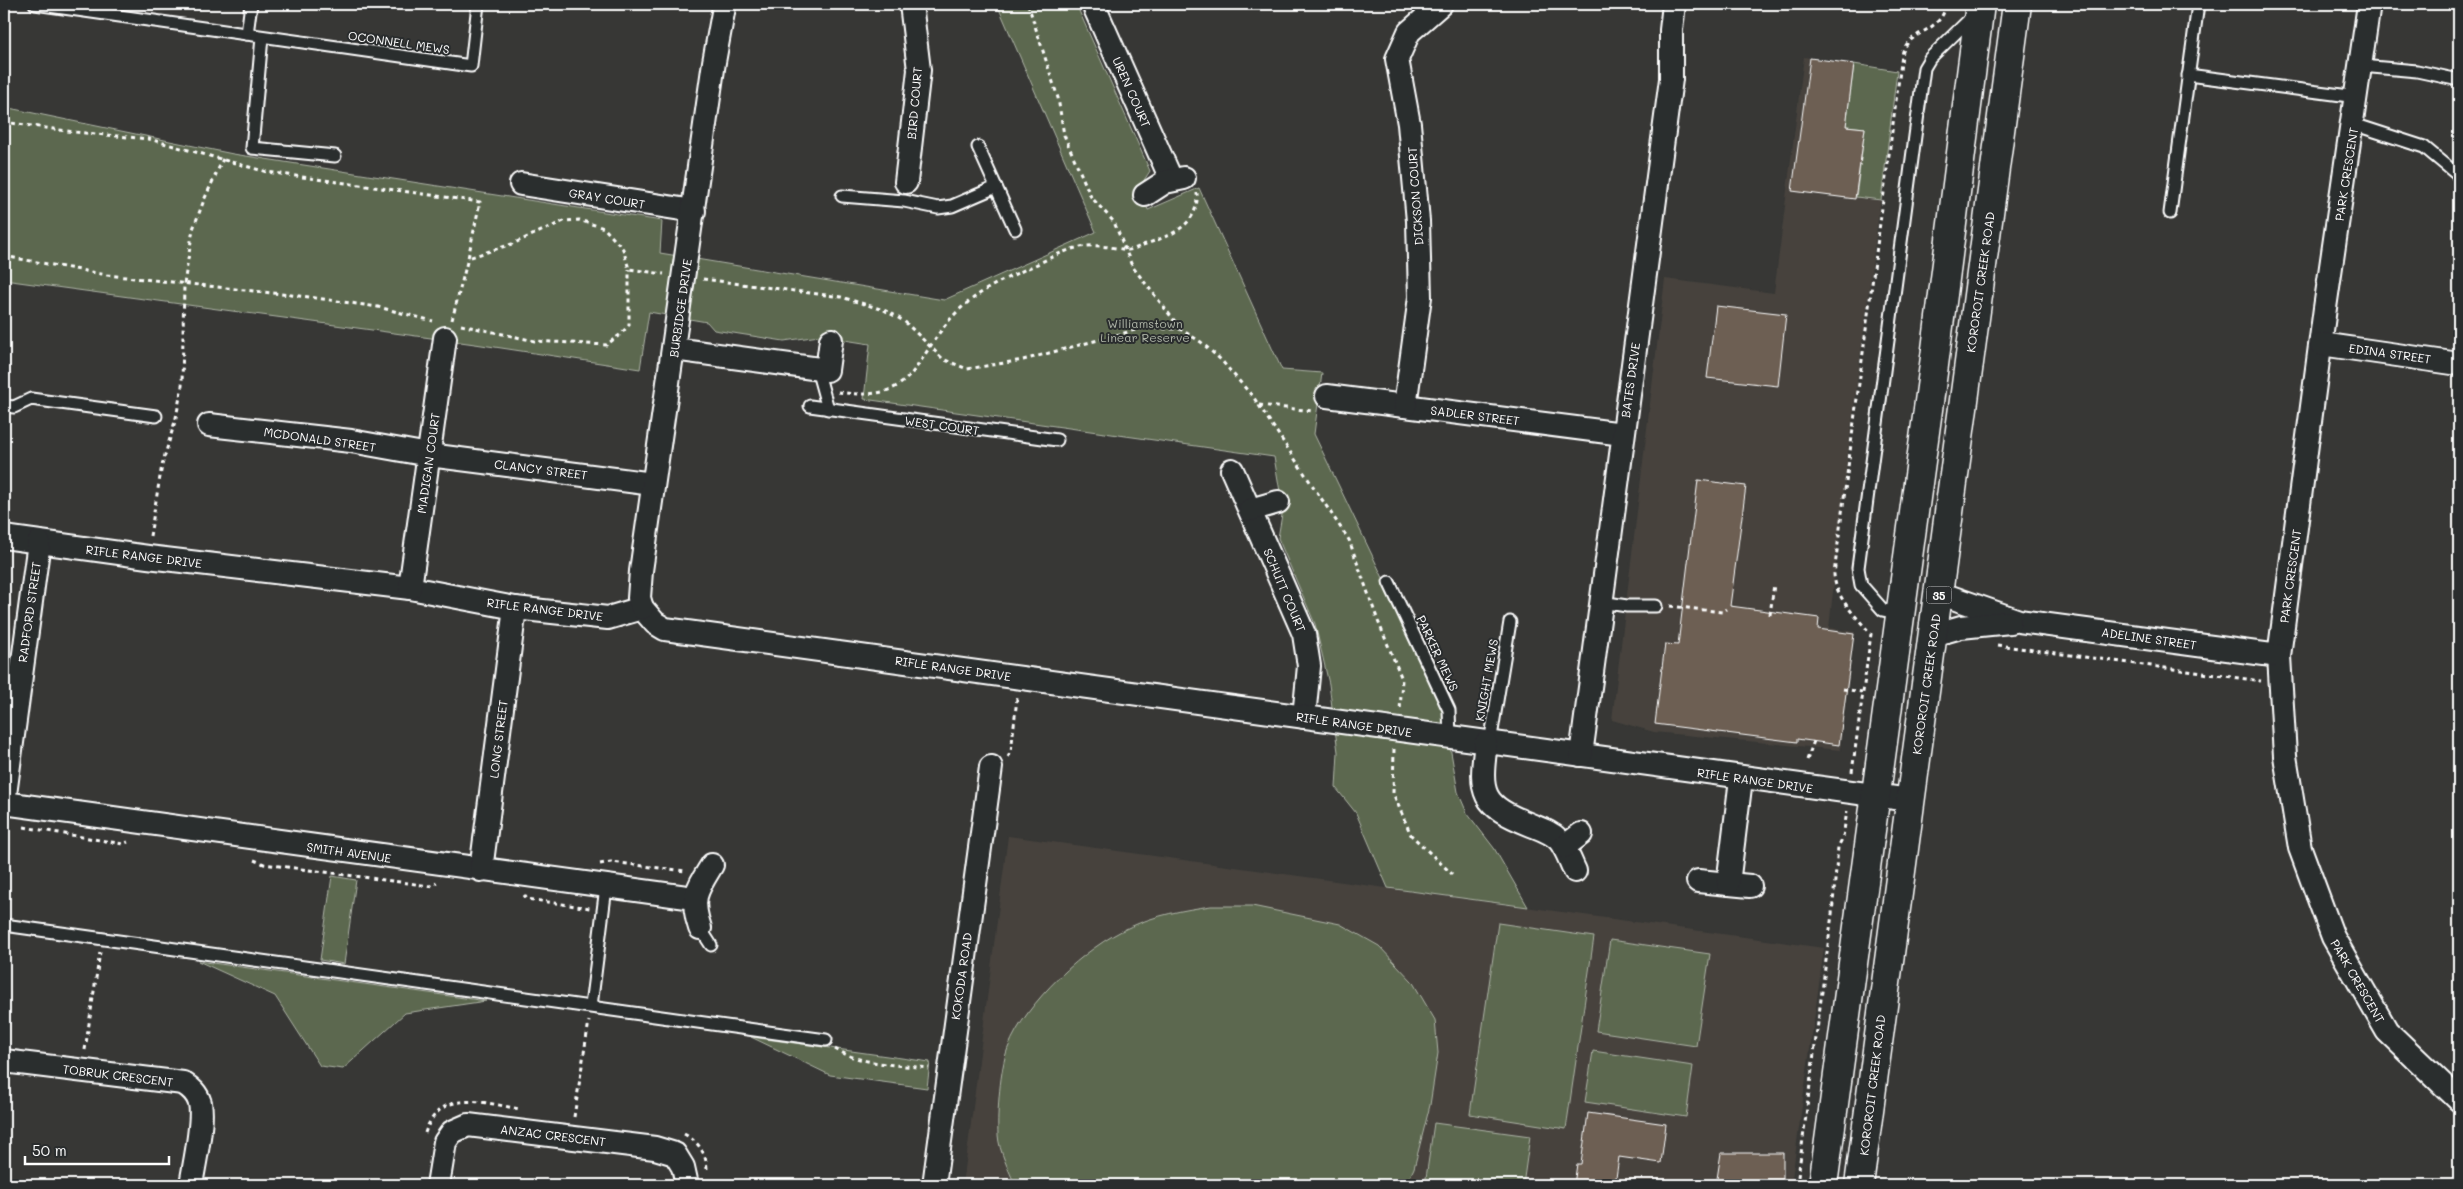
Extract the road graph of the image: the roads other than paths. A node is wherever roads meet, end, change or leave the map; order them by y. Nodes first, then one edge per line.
1 (35, 4) edge
2 (251, 4) edge
3 (478, 4) edge
4 (911, 4) edge
5 (1093, 4) edge
6 (1442, 4) edge
7 (1674, 4) edge
8 (2017, 4) edge
9 (2198, 4) edge
10 (2370, 4) edge
11 (724, 5) edge
12 (1980, 7) edge
13 (247, 34) junction
14 (262, 37) junction
15 (2361, 66) junction
16 (2188, 75) junction
17 (2459, 80) edge
18 (2357, 97) junction
19 (2354, 124) junction
20 (978, 147) dead end
21 (335, 156) dead end
22 (2459, 176) edge
23 (521, 184) dead end
24 (996, 187) junction
25 (905, 192) junction
26 (1145, 195) dead end
27 (842, 196) dead end
28 (694, 211) junction
29 (2170, 213) dead end
30 (1015, 229) dead end
31 (444, 326) road end
32 (831, 340) dead end
33 (2321, 344) junction
34 (674, 349) junction
35 (2459, 364) edge
36 (820, 379) junction
37 (1324, 404) road end
38 (4, 406) edge
39 (810, 406) dead end
40 (1404, 406) junction
41 (828, 409) junction
42 (156, 416) dead end
43 (210, 426) dead end
44 (1622, 434) junction
45 (1057, 440) dead end
46 (429, 455) junction
47 (1232, 470) dead end
48 (654, 484) junction
49 (1278, 502) dead end
50 (1250, 510) junction
51 (4, 537) edge
52 (39, 542) junction
53 (1390, 582) dead end
54 (1940, 585) junction
55 (410, 588) junction
56 (1601, 602) junction
57 (1656, 606) dead end
58 (514, 608) junction
59 (642, 608) junction
60 (1900, 613) junction
61 (2019, 621) junction
62 (1510, 622) dead end
63 (1933, 635) junction
64 (2280, 656) junction
65 (1304, 717) junction
66 (1450, 738) junction
67 (1488, 743) junction
68 (1581, 756) junction
69 (991, 767) dead end
70 (1741, 778) junction
71 (1875, 796) junction
72 (1910, 800) junction
73 (4, 802) edge
74 (715, 863) road end
75 (481, 870) junction
76 (1575, 871) dead end
77 (1698, 881) dead end
78 (1728, 884) junction
79 (1750, 886) dead end
80 (606, 887) junction
81 (694, 898) junction
82 (4, 925) edge
83 (706, 937) dead end
84 (591, 1006) junction
85 (826, 1040) road end
86 (4, 1061) edge
87 (2459, 1100) edge
88 (191, 1185) edge
89 (438, 1185) edge
90 (687, 1185) edge
91 (934, 1185) edge
92 (1823, 1185) edge
93 (1859, 1185) edge

1 - 13 lane, OCONNELL MEWS
2 - 13 lane
3 - 14 lane, OCONNELL MEWS
4 - 25 street, BIRD COURT
5 - 26 street, UREN COURT
6 - 40 street, DICKSON COURT
7 - 44 street, BATES DRIVE
8 - 54 main road, KOROROIT CREEK ROAD / 35
9 - 16 lane
10 - 15 street, PARK CRESCENT
11 - 28 street, BURBIDGE DRIVE
12 - 60 main road
12 - 60 lane
13 - 14 lane, OCONNELL MEWS
14 - 21 lane
15 - 17 lane
15 - 18 street, PARK CRESCENT
16 - 18 lane
16 - 29 lane
18 - 19 street, PARK CRESCENT
19 - 22 lane
19 - 33 street, PARK CRESCENT
20 - 24 lane
23 - 28 street, GRAY COURT
24 - 25 lane
24 - 30 lane
25 - 27 lane
28 - 34 street, BURBIDGE DRIVE
31 - 46 street, MADIGAN COURT
32 - 36 street
33 - 35 street, EDINA STREET
33 - 64 street, PARK CRESCENT
34 - 36 street
34 - 48 street, BURBIDGE DRIVE
36 - 41 lane
37 - 40 street, SADLER STREET
38 - 42 lane
39 - 41 lane, WEST COURT
40 - 44 street, SADLER STREET
41 - 45 lane, WEST COURT
43 - 46 street, MCDONALD STREET
44 - 56 street, BATES DRIVE
46 - 48 street, CLANCY STREET
46 - 55 street, MADIGAN COURT
47 - 50 street, SCHUTT COURT
48 - 59 street, BURBIDGE DRIVE
49 - 50 street
50 - 65 street, SCHUTT COURT
51 - 52 street, RIFLE RANGE DRIVE
52 - 55 street, RIFLE RANGE DRIVE
52 - 73 street, RADFORD STREET
53 - 66 lane, PARKER MEWS
54 - 60 main road
54 - 61 street, ADELINE STREET
54 - 63 main road, KOROROIT CREEK ROAD / 35
55 - 58 street, RIFLE RANGE DRIVE
56 - 57 lane
56 - 68 street, BATES DRIVE
58 - 59 street, RIFLE RANGE DRIVE
58 - 75 street, LONG STREET
59 - 65 street, RIFLE RANGE DRIVE
60 - 71 main road
61 - 63 street, ADELINE STREET
61 - 64 street, ADELINE STREET
62 - 67 lane, KNIGHT MEWS
63 - 72 main road, KOROROIT CREEK ROAD / 35
64 - 87 street, PARK CRESCENT
65 - 66 street, RIFLE RANGE DRIVE
66 - 67 street, RIFLE RANGE DRIVE
67 - 68 street, RIFLE RANGE DRIVE
67 - 76 street
68 - 70 street, RIFLE RANGE DRIVE
69 - 91 street, KOKODA ROAD
70 - 71 street, RIFLE RANGE DRIVE
70 - 78 street
71 - 72 street, RIFLE RANGE DRIVE
71 - 92 main road
72 - 93 main road, KOROROIT CREEK ROAD / 35
73 - 75 street, SMITH AVENUE
74 - 81 street
75 - 80 street, SMITH AVENUE
77 - 78 street
78 - 79 street
80 - 81 street, SMITH AVENUE
80 - 84 lane
81 - 83 street
82 - 84 lane
84 - 85 lane
86 - 88 street, TOBRUK CRESCENT
89 - 90 street, ANZAC CRESCENT

